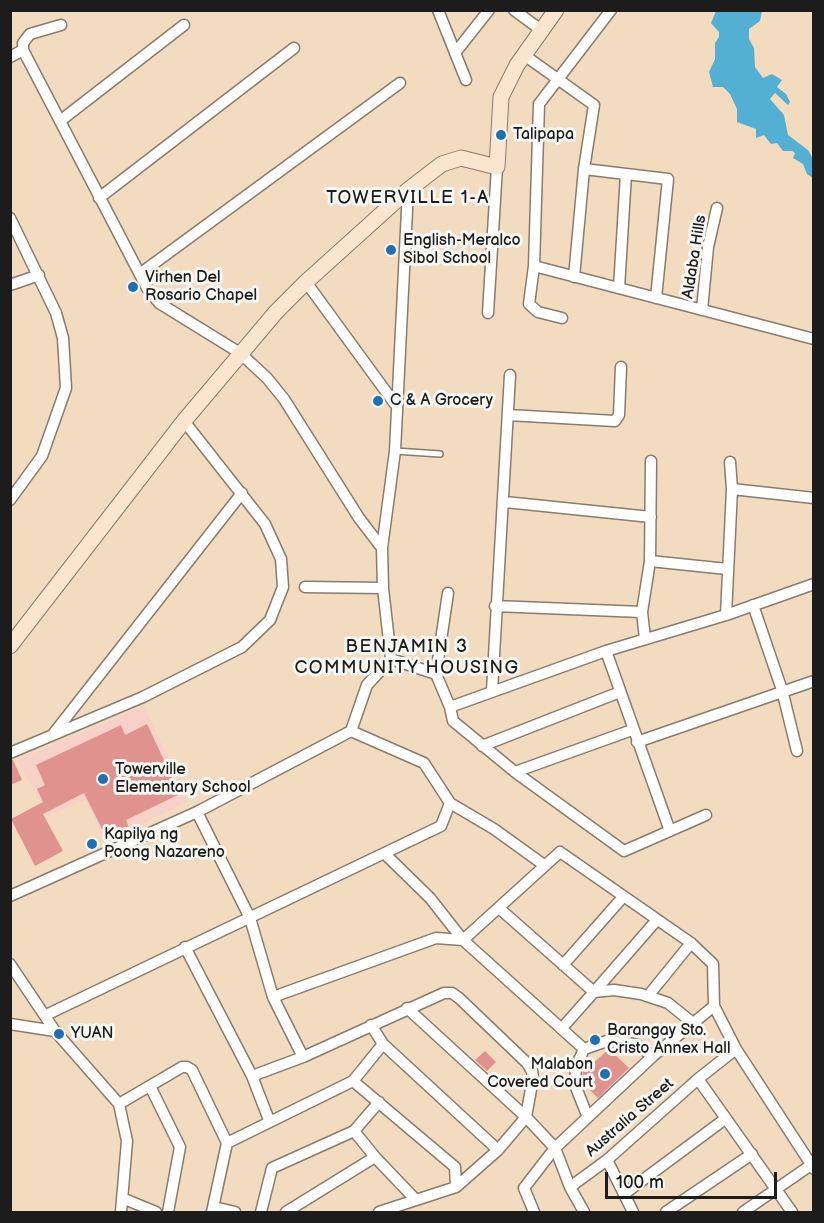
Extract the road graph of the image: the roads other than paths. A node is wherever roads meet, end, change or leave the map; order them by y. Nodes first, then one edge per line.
1 (438, 10) edge
2 (489, 10) edge
3 (514, 10) edge
4 (556, 10) edge
5 (611, 10) edge
6 (62, 25) dead end
7 (184, 25) dead end
8 (542, 30) junction
9 (294, 48) dead end
10 (23, 50) junction
11 (455, 53) junction
12 (525, 55) junction
13 (10, 57) edge
14 (558, 78) junction
15 (466, 80) dead end
16 (400, 83) dead end
17 (60, 121) junction
18 (497, 167) junction
19 (584, 169) junction
20 (626, 174) junction
21 (408, 190) junction
22 (99, 198) junction
23 (717, 208) dead end
24 (10, 218) edge
25 (534, 266) junction
26 (141, 273) junction
27 (39, 275) junction
28 (574, 277) junction
29 (306, 282) junction
30 (10, 285) edge
31 (619, 288) junction
32 (656, 298) junction
33 (702, 310) junction
34 (488, 313) dead end
35 (562, 318) dead end
36 (813, 339) edge
37 (240, 353) junction
38 (621, 367) dead end
39 (510, 375) dead end
40 (395, 404) junction
41 (508, 415) junction
42 (184, 421) junction
43 (395, 451) junction
44 (440, 454) dead end
45 (651, 461) dead end
46 (730, 462) dead end
47 (732, 489) junction
48 (242, 493) junction
49 (813, 498) edge
50 (10, 500) edge
51 (505, 502) junction
52 (651, 517) junction
53 (382, 548) junction
54 (650, 561) junction
55 (727, 569) junction
56 (813, 584) edge
57 (305, 587) dead end
58 (383, 588) junction
59 (448, 593) dead end
60 (753, 605) junction
61 (495, 606) junction
62 (642, 612) junction
63 (726, 615) junction
64 (645, 639) junction
65 (10, 646) edge
66 (606, 651) junction
67 (391, 659) junction
68 (436, 674) junction
69 (813, 681) edge
70 (782, 690) junction
71 (492, 691) junction
72 (620, 692) junction
73 (450, 707) junction
74 (632, 729) junction
75 (351, 731) junction
76 (53, 733) junction
77 (637, 742) junction
78 (482, 746) junction
79 (797, 751) dead end
80 (10, 753) edge
81 (515, 772) junction
82 (450, 803) junction
83 (197, 812) junction
84 (706, 815) dead end
85 (670, 831) junction
86 (385, 854) junction
87 (544, 865) junction
88 (10, 896) edge
89 (623, 897) junction
90 (500, 909) junction
91 (250, 918) junction
92 (656, 921) junction
93 (464, 940) junction
94 (691, 943) junction
95 (185, 947) junction
96 (10, 964) edge
97 (563, 965) junction
98 (594, 992) junction
99 (648, 996) junction
100 (273, 997) junction
101 (714, 1006) junction
102 (407, 1008) junction
103 (46, 1015) junction
104 (10, 1024) edge
105 (694, 1024) junction
106 (371, 1025) junction
107 (562, 1028) junction
108 (55, 1031) junction
109 (383, 1044) junction
110 (584, 1049) junction
111 (736, 1049) junction
112 (653, 1056) junction
113 (303, 1057) junction
114 (252, 1076) junction
115 (698, 1079) junction
116 (353, 1081) junction
117 (150, 1086) junction
118 (379, 1102) junction
119 (118, 1104) junction
120 (587, 1115) junction
121 (526, 1117) junction
122 (725, 1119) junction
123 (269, 1120) junction
124 (354, 1131) junction
125 (227, 1143) junction
126 (555, 1148) junction
127 (498, 1150) junction
128 (752, 1154) junction
129 (375, 1157) junction
130 (607, 1160) junction
131 (812, 1167) edge
132 (456, 1187) junction
133 (570, 1187) junction
134 (777, 1190) junction
135 (624, 1194) junction
136 (122, 1198) junction
137 (415, 1198) junction
138 (213, 1210) edge
139 (122, 1212) edge
140 (156, 1212) edge
141 (168, 1212) edge
142 (235, 1212) edge
143 (261, 1212) edge
144 (286, 1212) edge
145 (379, 1212) edge
146 (534, 1212) edge
147 (584, 1212) edge
148 (633, 1212) edge
149 (666, 1212) edge
150 (743, 1212) edge
151 (792, 1212) edge

1 - 11 street
2 - 11 street
3 - 8 street
4 - 8 street
5 - 14 street
6 - 10 street
7 - 17 street
8 - 12 street
9 - 22 street
10 - 13 street
10 - 17 street
11 - 15 street
12 - 14 street
12 - 18 street
14 - 19 street
14 - 25 street
16 - 26 street
17 - 22 street
18 - 21 street
18 - 34 street
19 - 20 street
19 - 28 street
20 - 31 street
20 - 32 street
21 - 29 street
21 - 40 street
22 - 26 street
23 - 33 street, Aldaba Hills
24 - 27 street
25 - 28 street
25 - 35 street
26 - 37 street
27 - 30 street
27 - 50 street
28 - 31 street
29 - 37 street
29 - 40 street
31 - 32 street
32 - 33 street
33 - 36 street
37 - 42 street
37 - 53 street
38 - 41 street
39 - 41 street
40 - 43 street
41 - 51 street
42 - 48 street
42 - 65 street
43 - 44 lane
43 - 53 street
45 - 52 street
46 - 47 street
47 - 49 street
47 - 55 street
48 - 76 street
48 - 76 street
51 - 52 street
51 - 61 street
52 - 54 street
53 - 58 street
54 - 55 street
54 - 62 street
55 - 63 street
56 - 60 street
57 - 58 street
58 - 67 street
59 - 68 street
60 - 63 street
60 - 70 street
61 - 62 street
61 - 71 street
62 - 64 street
63 - 64 street
64 - 66 street
66 - 71 street
66 - 72 street
67 - 68 street
67 - 75 street
68 - 73 street
69 - 70 street
70 - 77 street
70 - 79 street
71 - 73 street
72 - 74 street
72 - 78 street
73 - 78 street
74 - 77 street
74 - 81 street
75 - 82 street
75 - 83 street
76 - 80 street
77 - 85 street
78 - 81 street
81 - 85 street
82 - 86 street
82 - 87 street
83 - 88 street
83 - 91 street
84 - 85 street
86 - 91 street
86 - 93 street
87 - 89 street
87 - 90 street
89 - 92 street
89 - 97 street
90 - 93 street
90 - 97 street
91 - 95 street
91 - 100 street
92 - 94 street
92 - 98 street
93 - 100 street
93 - 107 street
94 - 99 street
94 - 101 street
95 - 103 street
95 - 114 street
96 - 103 street
97 - 98 street
98 - 99 street
98 - 107 street
99 - 105 street
100 - 113 street
101 - 105 street
101 - 111 street
102 - 106 street
102 - 121 street
102 - 121 street
103 - 108 street
104 - 108 street
105 - 112 street
106 - 109 street
106 - 113 street
107 - 110 street
108 - 119 street
109 - 116 street
109 - 127 street
110 - 112 street
110 - 120 street
111 - 115 street, Australia Street
111 - 131 street
112 - 120 street
113 - 114 street
114 - 123 street
115 - 122 street
115 - 130 street, Australia Street
116 - 118 street
116 - 123 street
117 - 119 street
117 - 125 street
117 - 141 street
118 - 124 street
118 - 132 street
119 - 136 street
120 - 126 street
121 - 126 street
121 - 127 street
122 - 128 street
122 - 135 street
123 - 125 street
124 - 129 street
124 - 143 street
125 - 138 street
126 - 133 street
126 - 146 street
127 - 132 street
128 - 134 street
128 - 149 street
129 - 137 street
129 - 144 street
130 - 133 street, Australia Street
130 - 135 street
131 - 134 street
132 - 137 street
133 - 147 street
134 - 150 street
134 - 151 street
135 - 148 street
136 - 139 street
136 - 140 street
137 - 145 street
138 - 142 street

